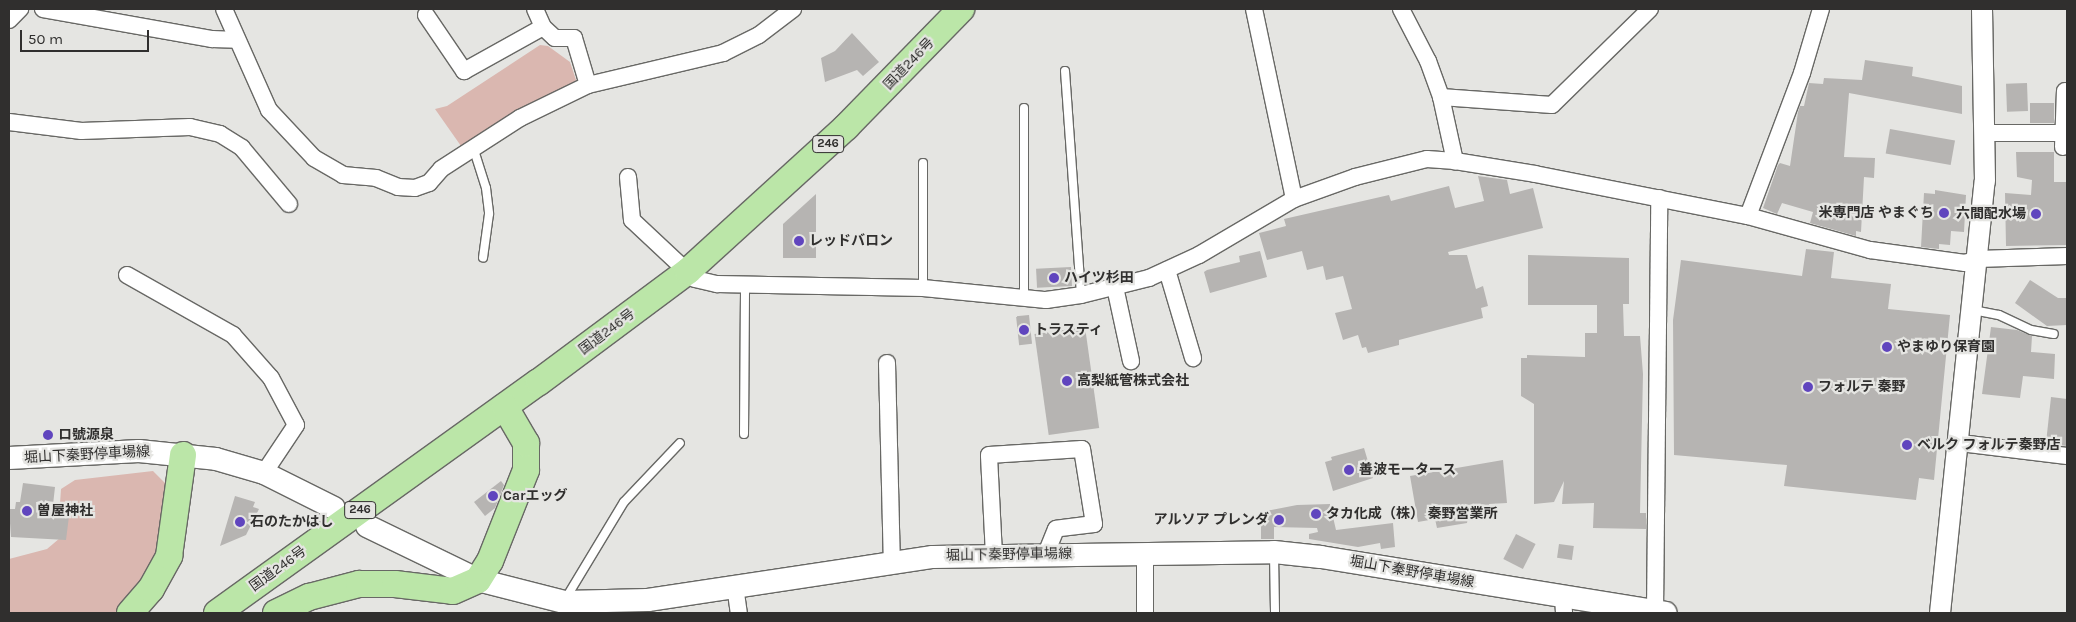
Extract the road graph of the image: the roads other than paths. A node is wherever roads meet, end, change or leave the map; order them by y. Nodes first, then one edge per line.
1 (20, 9) edge
2 (43, 9) edge
3 (224, 9) edge
4 (535, 9) edge
5 (793, 9) edge
6 (961, 9) edge
7 (1254, 9) edge
8 (1401, 9) edge
9 (1650, 9) edge
10 (1821, 9) edge
11 (1982, 9) edge
12 (777, 14) edge
13 (425, 16) edge
14 (9, 20) edge
15 (543, 27) junction
16 (237, 40) junction
17 (1065, 71) dead end
18 (588, 85) junction
19 (2064, 91) dead end
20 (1441, 97) junction
21 (1024, 108) dead end
22 (9, 122) edge
23 (1984, 133) junction
24 (473, 147) junction
25 (1455, 160) junction
26 (924, 163) dead end
27 (628, 178) dead end
28 (1659, 198) junction
29 (1294, 199) junction
30 (288, 204) dead end
31 (1748, 216) junction
32 (2067, 256) edge
33 (483, 258) dead end
34 (1978, 259) junction
35 (1167, 270) junction
36 (688, 271) junction
37 (127, 275) dead end
38 (745, 285) junction
39 (1115, 286) junction
40 (923, 288) junction
41 (1081, 295) junction
42 (1024, 298) junction
43 (1973, 310) junction
44 (2054, 334) dead end
45 (1193, 358) dead end
46 (1131, 362) dead end
47 (888, 363) dead end
48 (505, 407) junction
49 (744, 434) dead end
50 (680, 443) dead end
51 (1960, 443) junction
52 (183, 455) junction
53 (2067, 456) edge
54 (9, 458) edge
55 (264, 473) junction
56 (334, 508) dead end
57 (366, 526) dead end
58 (1145, 552) junction
59 (1274, 552) junction
60 (1046, 554) junction
61 (994, 555) junction
62 (892, 561) junction
63 (478, 580) junction
64 (735, 586) junction
65 (564, 602) junction
66 (1564, 606) edge
67 (1600, 608) edge
68 (1660, 612) edge
69 (130, 613) edge
70 (217, 613) edge
71 (276, 613) edge
72 (739, 613) edge
73 (1145, 613) edge
74 (1276, 613) edge
75 (1940, 613) edge

1 - 14 street
2 - 16 street
3 - 16 street
4 - 15 street
5 - 12 street
6 - 36 highway, 国道246号 / 246
7 - 29 street
8 - 20 street
9 - 20 street
10 - 31 street
11 - 23 street
12 - 18 street
13 - 15 street
15 - 18 street
16 - 24 street
17 - 41 lane
18 - 24 street
19 - 23 street
20 - 25 street
21 - 42 lane
22 - 30 street
23 - 34 street
24 - 33 lane
25 - 28 street
25 - 29 street
26 - 40 lane
27 - 36 street
28 - 31 street
28 - 68 street
29 - 35 street
31 - 34 street
32 - 34 street
34 - 43 street
35 - 39 street
35 - 45 street
36 - 38 street
36 - 48 highway, 国道246号 / 246
37 - 55 street
38 - 40 street
38 - 49 lane
39 - 41 street
39 - 46 street
40 - 42 street
41 - 42 street
43 - 44 lane
43 - 51 street
47 - 62 street
48 - 63 highway
48 - 70 highway, 国道246号 / 246
50 - 65 lane
51 - 53 street
51 - 75 street
52 - 54 main road, 堀山下秦野停車場線
52 - 55 main road, 堀山下秦野停車場線
52 - 69 highway
55 - 56 main road, 堀山下秦野停車場線
57 - 63 main road, 堀山下秦野停車場線
58 - 59 main road, 堀山下秦野停車場線
58 - 60 main road, 堀山下秦野停車場線
58 - 73 street
59 - 66 main road, 堀山下秦野停車場線
59 - 74 lane
60 - 61 main road, 堀山下秦野停車場線
60 - 61 street
61 - 62 main road, 堀山下秦野停車場線
62 - 64 main road, 堀山下秦野停車場線
63 - 65 main road, 堀山下秦野停車場線
63 - 71 highway
64 - 65 main road, 堀山下秦野停車場線
64 - 72 street
66 - 67 main road, 堀山下秦野停車場線
67 - 68 main road, 堀山下秦野停車場線

